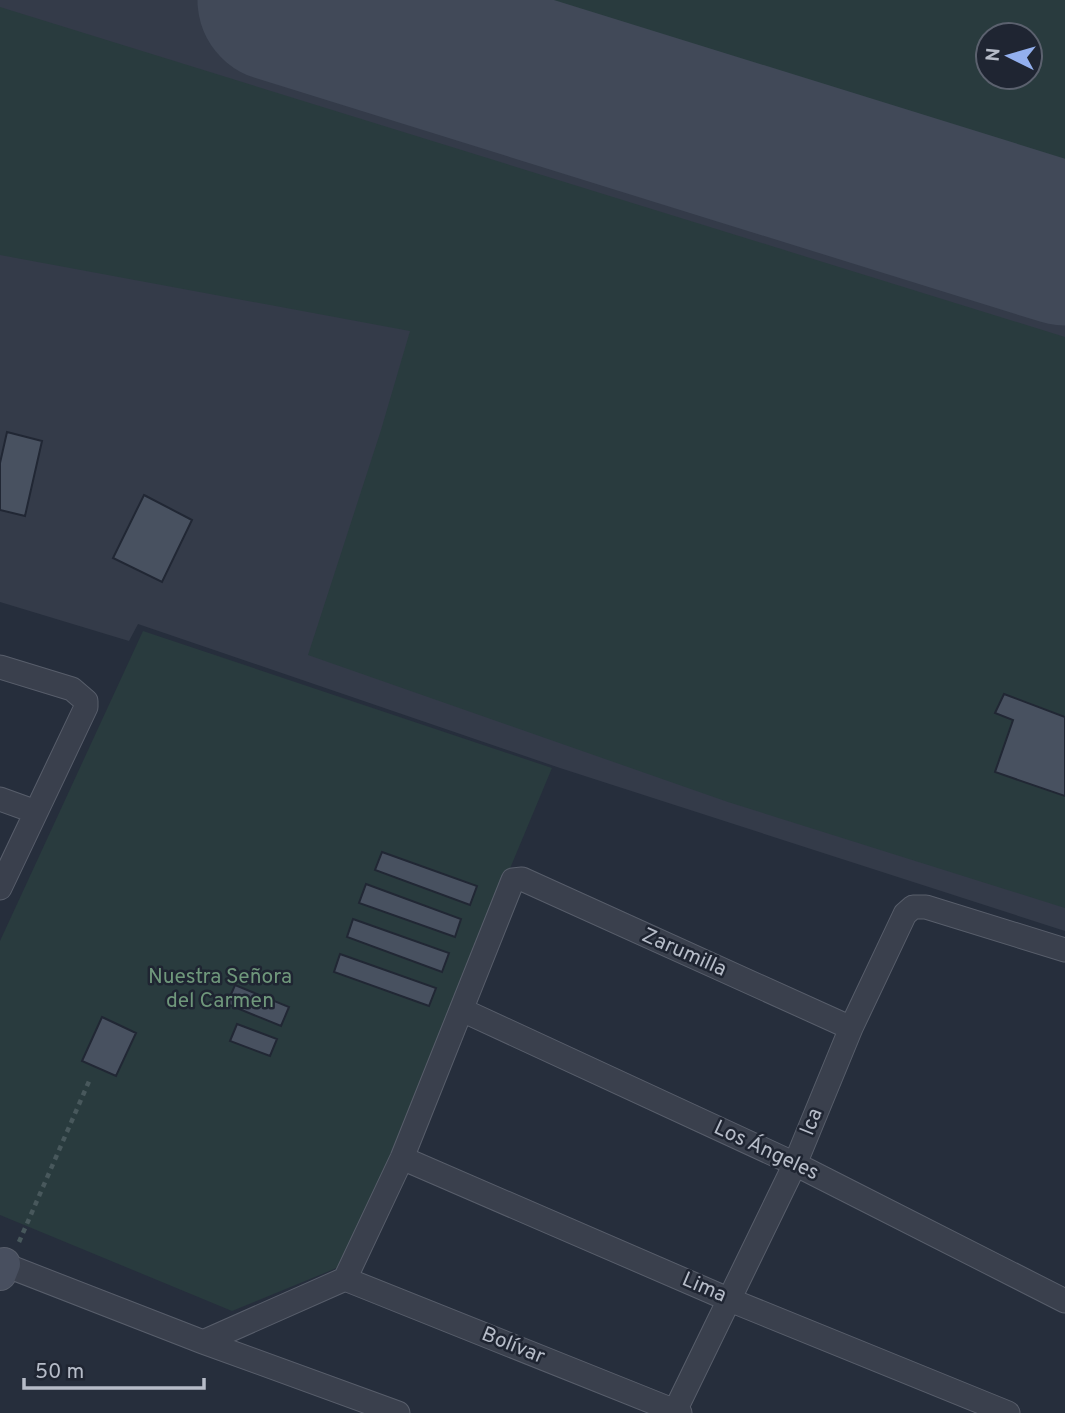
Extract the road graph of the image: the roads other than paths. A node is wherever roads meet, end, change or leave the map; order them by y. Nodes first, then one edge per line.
1 (0, 667) edge
2 (0, 799) edge
3 (36, 812) junction
4 (0, 888) edge
5 (1065, 950) edge
6 (462, 1010) junction
7 (850, 1028) junction
8 (402, 1157) junction
9 (795, 1164) junction
10 (1, 1267) edge
11 (345, 1279) junction
12 (730, 1300) junction
13 (1065, 1301) edge
14 (203, 1342) junction
15 (676, 1412) edge
16 (398, 1413) edge
17 (1008, 1413) edge

1 - 3 street
2 - 3 street
3 - 4 street
5 - 7 street, Ica
6 - 7 street, Zarumilla
6 - 8 street
6 - 9 street, Los Ángeles
7 - 9 street, Ica
8 - 11 street
8 - 12 street, Lima
9 - 12 street, Ica
9 - 13 street, Los Ángeles
10 - 14 street
11 - 14 street
11 - 15 street, Bolívar
12 - 15 street, Ica
12 - 17 street, Lima
14 - 16 street

